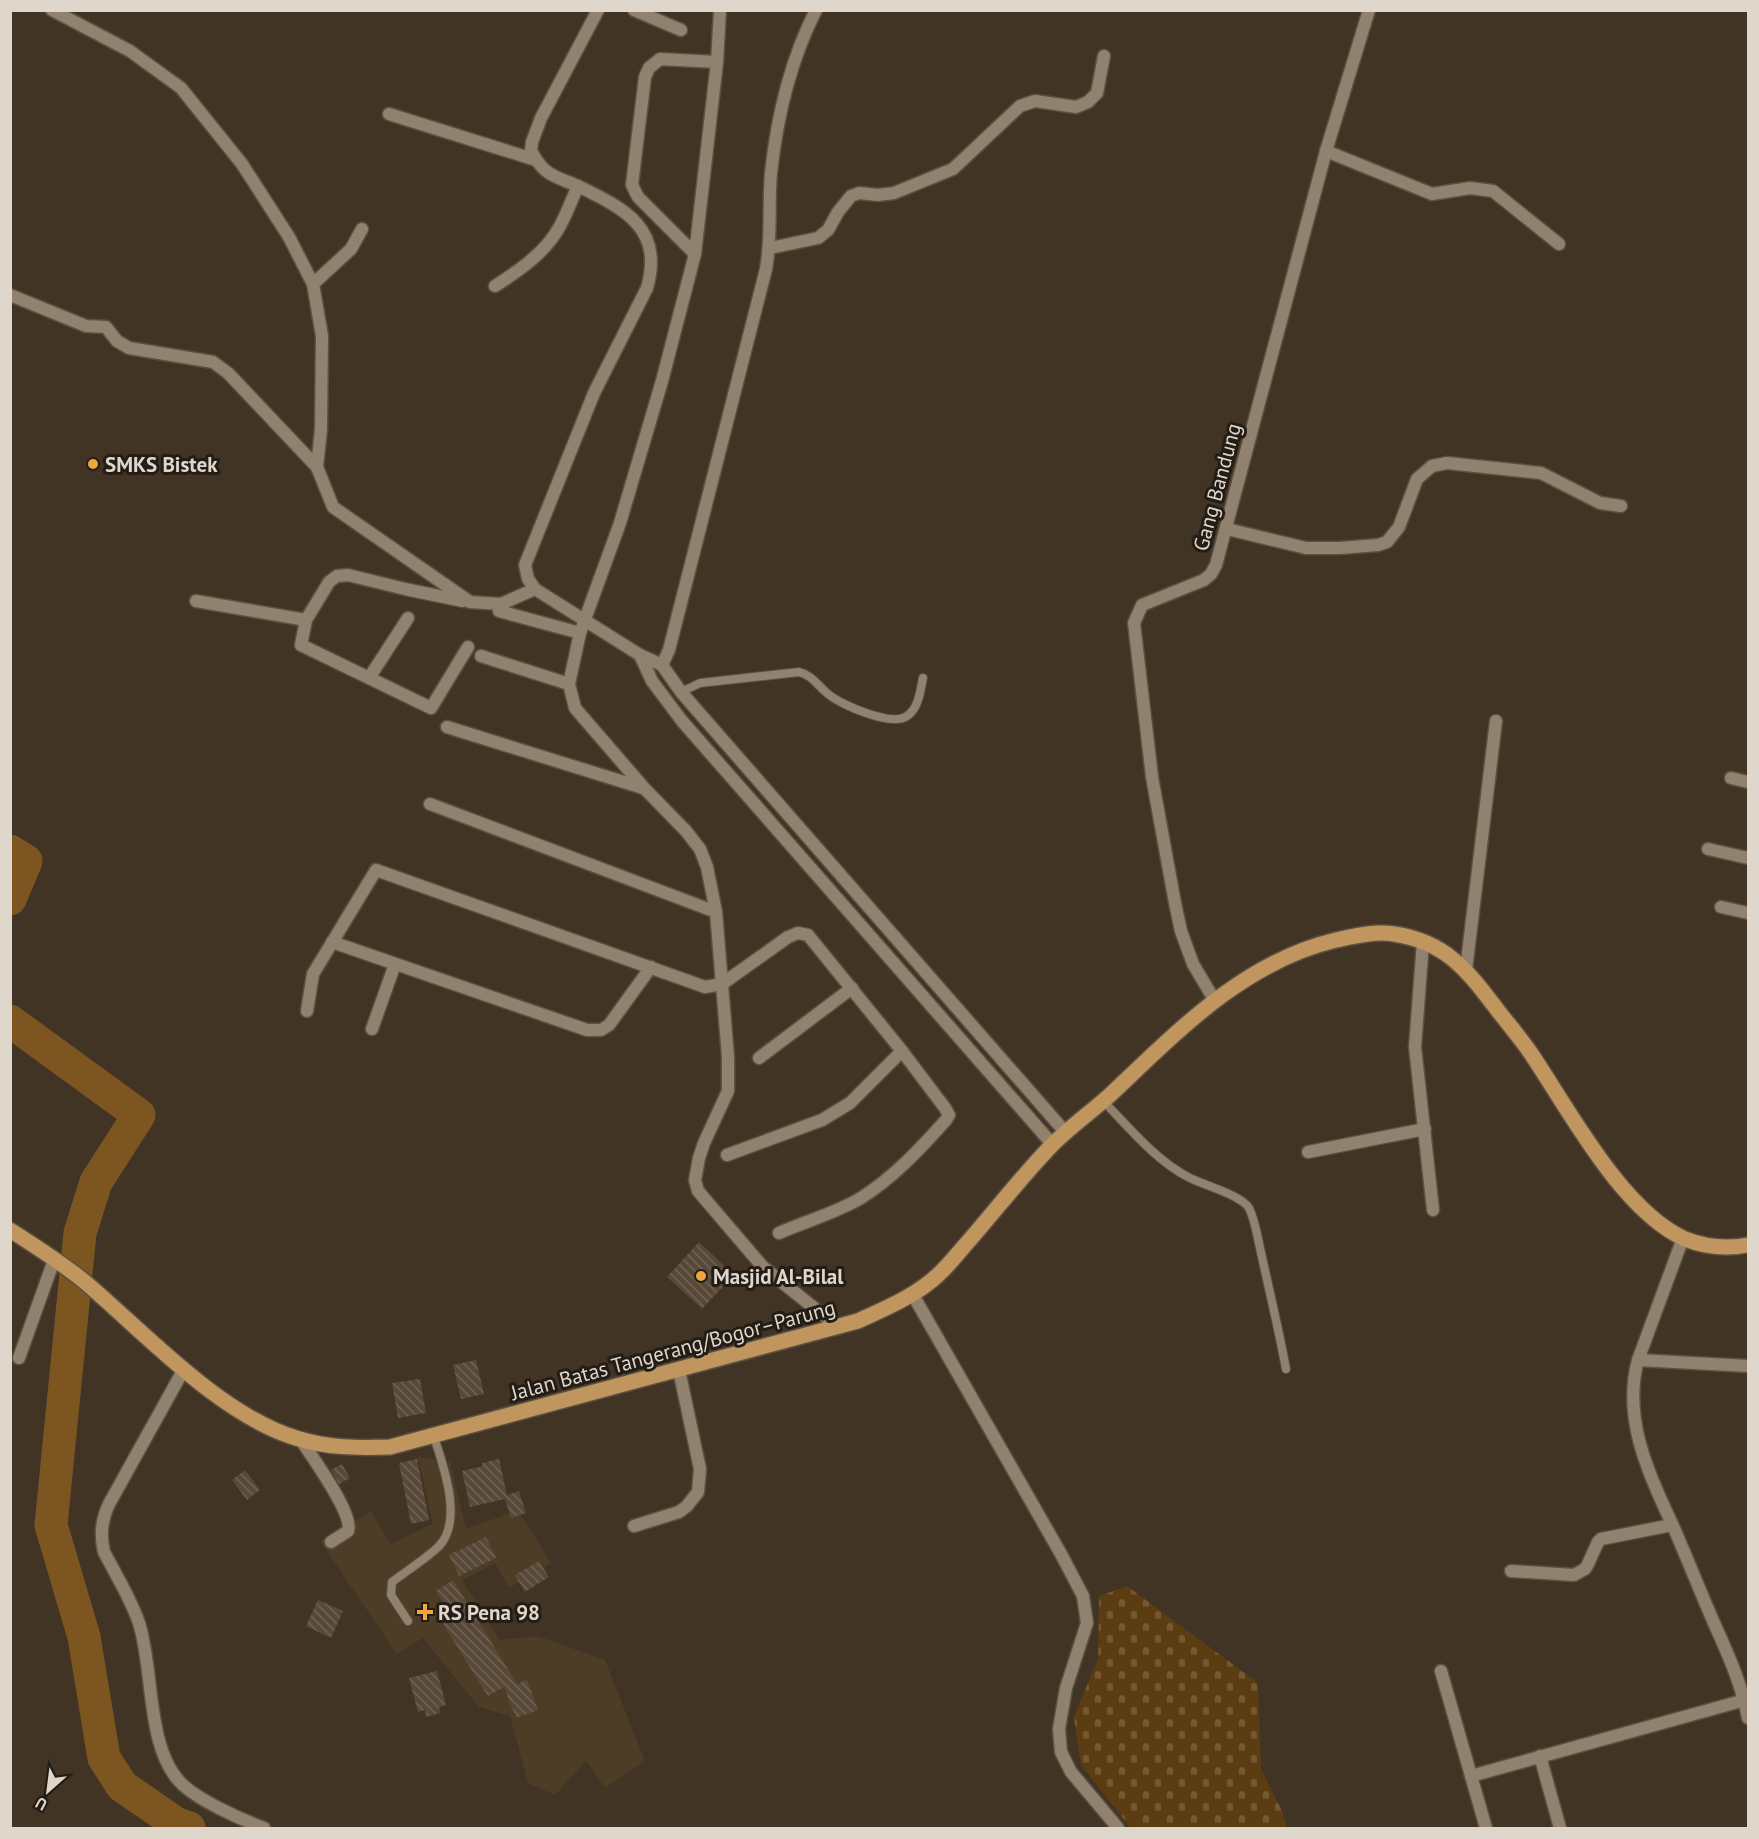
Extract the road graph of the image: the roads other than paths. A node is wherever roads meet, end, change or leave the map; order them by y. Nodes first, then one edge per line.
1 (52, 10) edge
2 (598, 10) edge
3 (634, 10) edge
4 (720, 10) edge
5 (816, 10) edge
6 (1369, 10) edge
7 (681, 30) dead end
8 (1104, 56) dead end
9 (717, 62) junction
10 (388, 114) dead end
11 (1326, 151) junction
12 (537, 160) junction
13 (578, 186) junction
14 (362, 229) dead end
15 (1559, 243) dead end
16 (770, 248) junction
17 (694, 254) junction
18 (313, 284) junction
19 (495, 286) dead end
20 (10, 295) edge
21 (317, 467) junction
22 (1621, 506) dead end
23 (1227, 529) junction
24 (535, 590) junction
25 (196, 601) dead end
26 (470, 602) junction
27 (499, 611) dead end
28 (408, 618) dead end
29 (306, 620) junction
30 (585, 620) junction
31 (580, 633) junction
32 (468, 647) dead end
33 (640, 655) junction
34 (481, 656) dead end
35 (662, 665) junction
36 (369, 678) junction
37 (923, 678) dead end
38 (569, 684) junction
39 (681, 692) junction
40 (1496, 721) dead end
41 (447, 727) dead end
42 (1731, 778) dead end
43 (1749, 782) edge
44 (644, 788) junction
45 (430, 804) dead end
46 (1708, 849) dead end
47 (1749, 858) edge
48 (1721, 907) dead end
49 (716, 912) junction
50 (1749, 913) edge
51 (332, 942) junction
52 (1423, 942) junction
53 (395, 964) junction
54 (651, 967) junction
55 (1466, 970) junction
56 (722, 984) junction
57 (852, 988) junction
58 (1215, 1001) junction
59 (307, 1011) dead end
60 (372, 1029) dead end
61 (902, 1051) junction
62 (759, 1058) dead end
63 (1103, 1101) junction
64 (1425, 1129) junction
65 (1066, 1133) junction
66 (1053, 1145) junction
67 (1308, 1152) dead end
68 (727, 1155) dead end
69 (1433, 1210) dead end
70 (10, 1230) edge
71 (779, 1233) dead end
72 (1683, 1238) junction
73 (1749, 1245) edge
74 (54, 1260) junction
75 (913, 1295) junction
76 (838, 1327) junction
77 (19, 1358) dead end
78 (1638, 1360) junction
79 (1749, 1366) edge
80 (184, 1369) junction
81 (1286, 1369) dead end
82 (679, 1370) junction
83 (434, 1437) junction
84 (301, 1440) junction
85 (1672, 1525) junction
86 (634, 1526) dead end
87 (331, 1542) dead end
88 (1511, 1571) dead end
89 (408, 1621) dead end
90 (1441, 1671) dead end
91 (1745, 1700) junction
92 (1749, 1718) edge
93 (1540, 1756) junction
94 (1471, 1776) junction
95 (264, 1828) edge
96 (1118, 1828) edge
97 (1486, 1828) edge
98 (1560, 1828) edge

1 - 18 street
2 - 12 street
3 - 7 street
4 - 9 street
5 - 16 street
6 - 11 street, Gang Bandung
8 - 16 street
9 - 17 street
9 - 17 street
10 - 12 street
11 - 15 street
11 - 23 street, Gang Bandung
12 - 13 street
13 - 19 street
13 - 24 street
14 - 18 street
16 - 35 street
17 - 30 street
18 - 21 street
20 - 21 street
21 - 26 street
22 - 23 street
23 - 58 street, Gang Bandung
24 - 26 street
24 - 30 street
25 - 29 street
26 - 29 street
27 - 31 street
28 - 36 street
29 - 36 street
30 - 31 street
30 - 33 street
31 - 38 street
32 - 36 street
33 - 35 street
33 - 66 street
34 - 38 street
35 - 39 street
37 - 39 lane
38 - 44 street
39 - 65 street
40 - 55 street
41 - 44 street
42 - 43 street
44 - 49 street
45 - 49 street
46 - 47 street
48 - 50 street
49 - 56 street
51 - 53 street
51 - 54 street
51 - 59 street
52 - 55 main road, Jalan Batas Tangerang/Bogor–Parung
52 - 58 main road, Jalan Batas Tangerang/Bogor–Parung
52 - 64 street
53 - 54 street
53 - 60 street
54 - 56 street
55 - 72 main road, Jalan Batas Tangerang/Bogor–Parung
56 - 57 street
56 - 76 street
57 - 61 street
57 - 62 street
58 - 63 main road, Jalan Batas Tangerang/Bogor–Parung
61 - 68 street
61 - 71 street
63 - 65 main road, Jalan Batas Tangerang/Bogor–Parung
63 - 81 lane
64 - 67 street
64 - 69 street
65 - 66 main road, Jalan Batas Tangerang/Bogor–Parung
66 - 75 main road, Jalan Batas Tangerang/Bogor–Parung
70 - 74 main road, Jalan Batas Tangerang/Bogor–Parung
72 - 73 main road, Jalan Batas Tangerang/Bogor–Parung
72 - 78 street
74 - 77 street
74 - 80 main road, Jalan Batas Tangerang/Bogor–Parung
75 - 76 main road, Jalan Batas Tangerang/Bogor–Parung
75 - 96 street
76 - 82 main road, Jalan Batas Tangerang/Bogor–Parung
78 - 79 street
78 - 85 street
80 - 84 main road, Jalan Batas Tangerang/Bogor–Parung
80 - 95 street
82 - 83 main road, Jalan Batas Tangerang/Bogor–Parung
82 - 86 street
83 - 84 main road, Jalan Batas Tangerang/Bogor–Parung
83 - 89 lane
84 - 87 street
85 - 88 street
85 - 91 street
90 - 94 street
91 - 92 street
91 - 93 street
93 - 94 street
93 - 98 street
94 - 97 street

